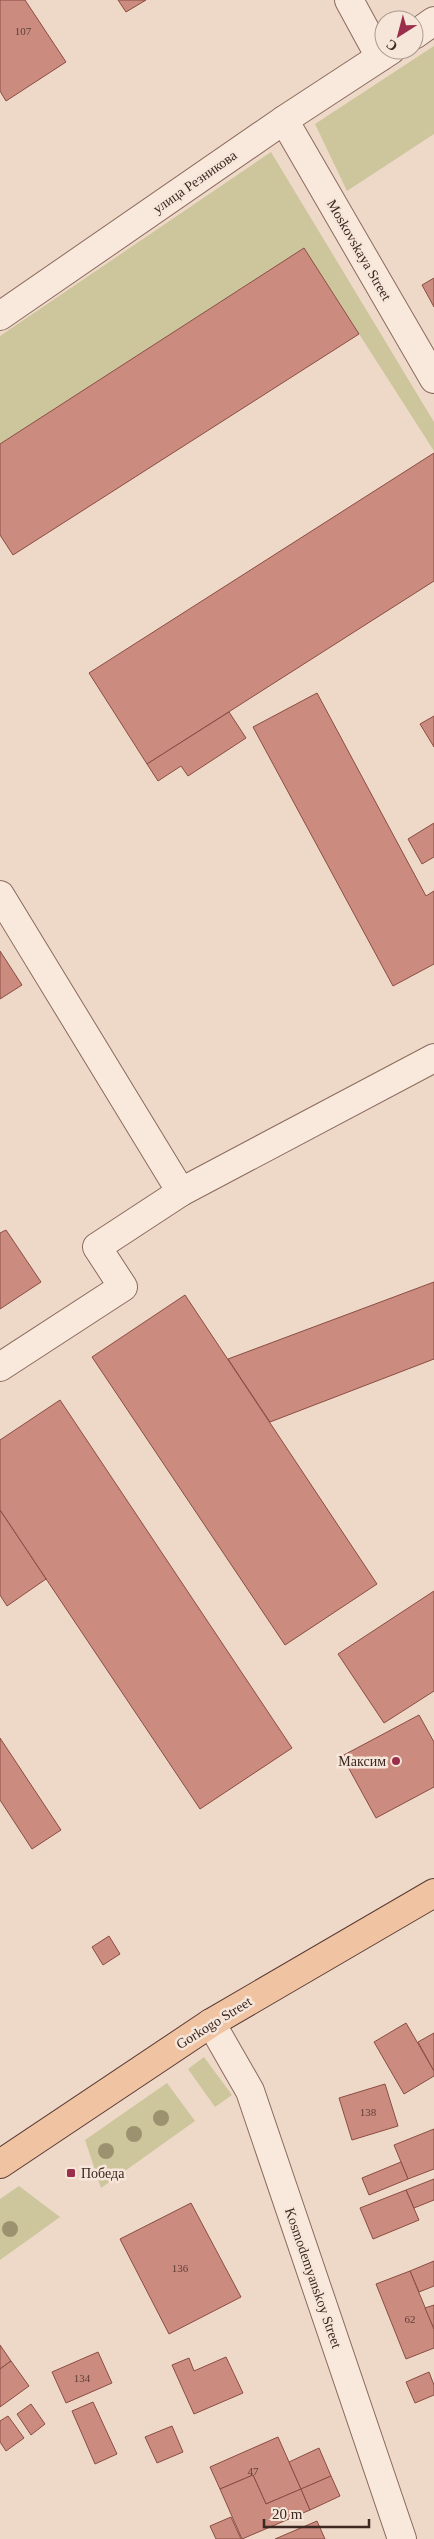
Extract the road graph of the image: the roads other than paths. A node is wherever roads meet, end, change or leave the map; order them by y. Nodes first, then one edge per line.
1 (349, 0) edge
2 (374, 36) edge
3 (377, 60) edge
4 (284, 120) junction
5 (0, 316) edge
6 (434, 380) edge
7 (0, 895) edge
8 (434, 1058) edge
9 (181, 1192) junction
10 (0, 1367) edge
11 (434, 1893) edge
12 (212, 2023) junction
13 (0, 2164) edge
14 (402, 2539) edge

1 - 2 street
3 - 4 street, улица Резникова
4 - 5 street, улица Резникова
4 - 6 street, Moskovskaya Street
7 - 9 street
8 - 9 street
9 - 10 street
11 - 12 main road, Gorkogo Street
12 - 13 main road, Gorkogo Street
12 - 14 street, Kosmodemyanskoy Street

